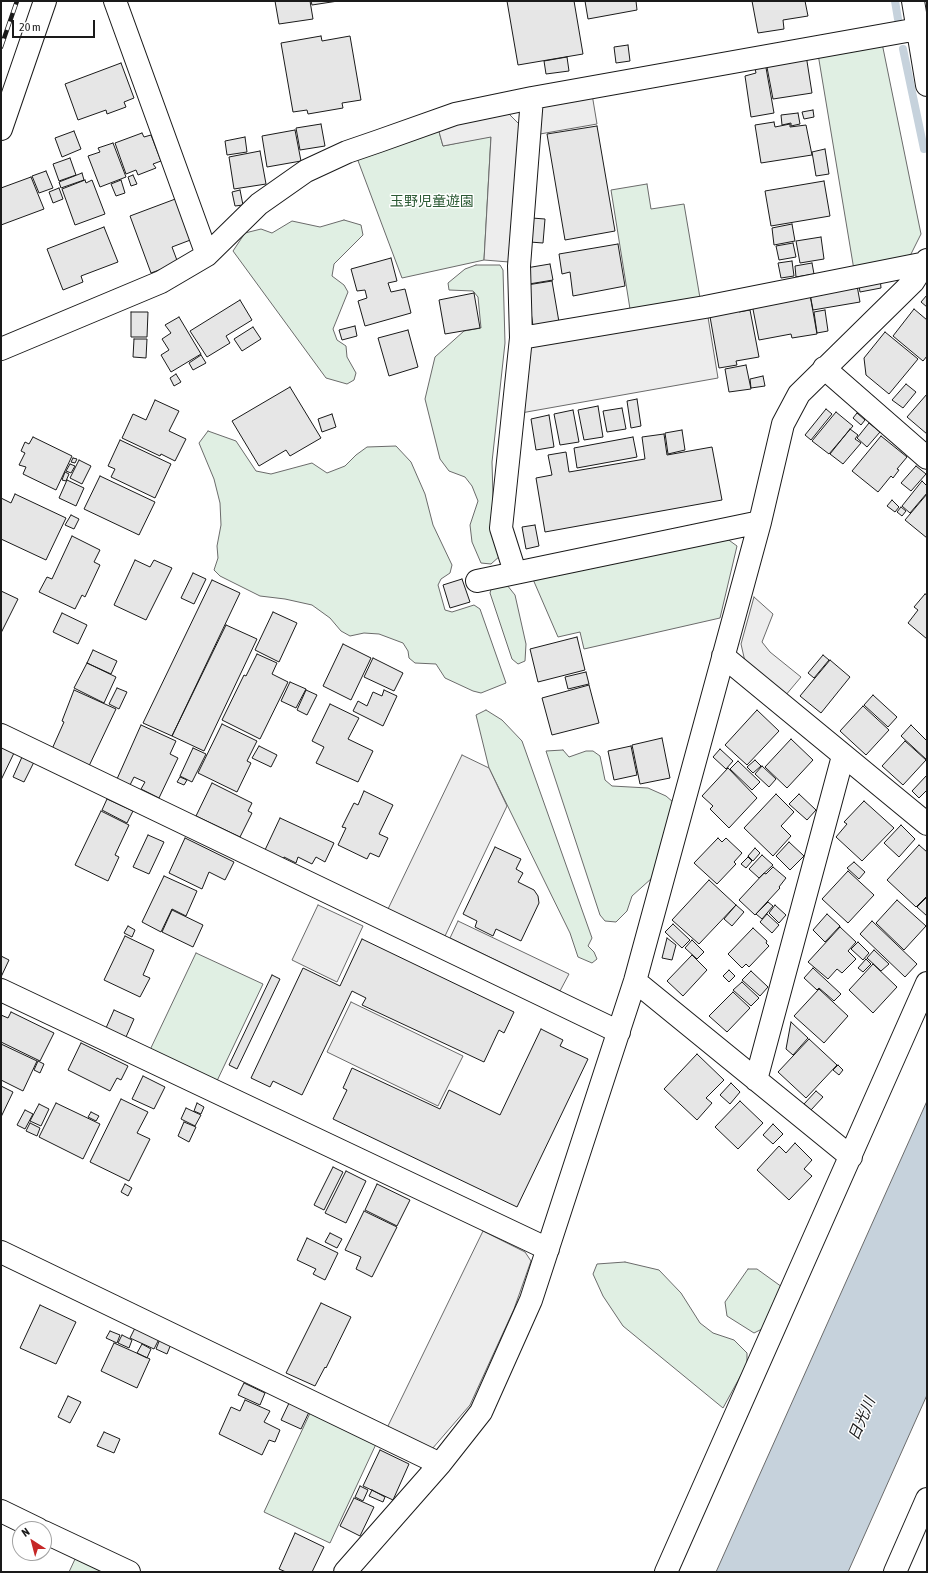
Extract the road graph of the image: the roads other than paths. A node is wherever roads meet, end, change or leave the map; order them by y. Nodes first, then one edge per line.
1 (45, 1) edge
2 (115, 1) edge
3 (918, 13) edge
4 (927, 85) edge
5 (532, 98) junction
6 (1, 129) edge
7 (207, 255) junction
8 (926, 261) edge
9 (521, 338) junction
10 (1, 349) edge
11 (824, 368) junction
12 (927, 458) edge
13 (760, 522) junction
14 (515, 572) junction
15 (477, 581) dead end
16 (723, 656) junction
17 (1, 735) edge
18 (843, 756) junction
19 (927, 824) edge
20 (635, 981) junction
21 (927, 983) edge
22 (1, 990) edge
23 (619, 1032) junction
24 (756, 1080) junction
25 (851, 1157) junction
26 (548, 1249) junction
27 (1, 1252) edge
28 (440, 1464) junction
29 (927, 1499) edge
30 (1, 1511) edge
31 (22, 1521) edge
32 (52, 1536) edge
33 (129, 1572) edge
34 (345, 1572) edge
35 (666, 1572) edge
36 (895, 1572) edge

1 - 6 street
2 - 7 street
3 - 4 street
3 - 5 street
5 - 7 street
5 - 9 street
7 - 10 street
8 - 9 street
8 - 11 street
9 - 14 street
11 - 12 street
11 - 13 street
13 - 14 street
13 - 16 street
14 - 15 street
16 - 18 street
16 - 20 street
17 - 23 street
18 - 19 street
18 - 24 street
20 - 23 street
20 - 24 street
21 - 25 street
22 - 26 street
23 - 26 street
24 - 25 street
25 - 35 street
26 - 28 street
27 - 28 street
28 - 34 street
29 - 36 street
30 - 31 street
32 - 33 street

